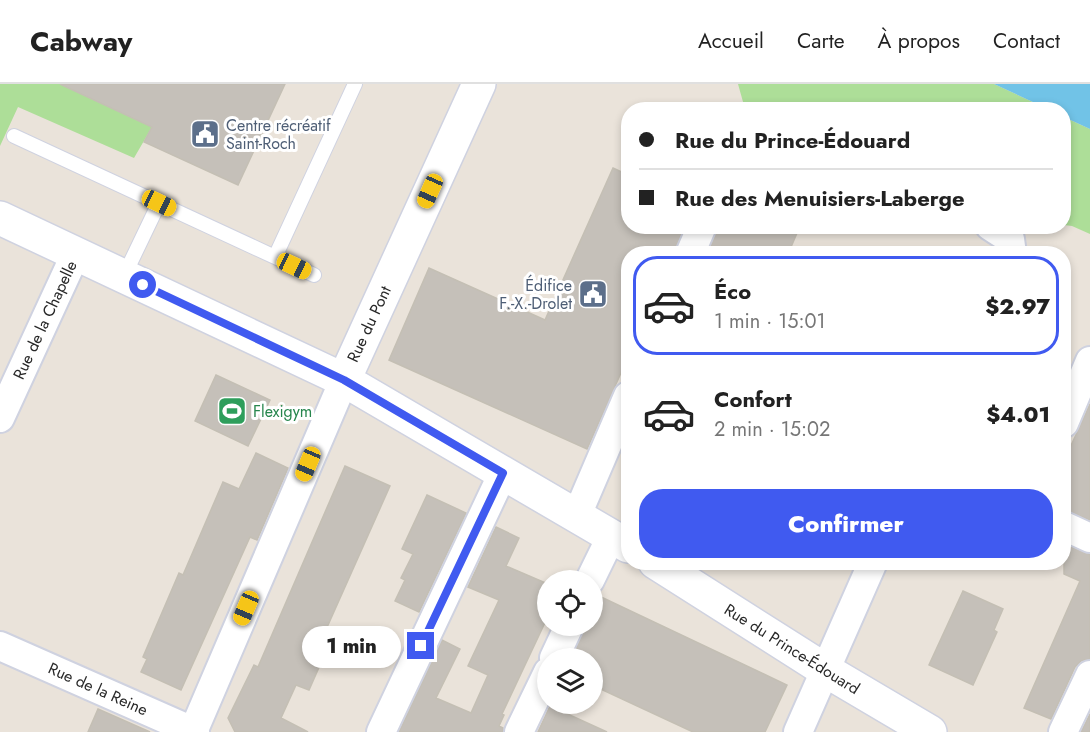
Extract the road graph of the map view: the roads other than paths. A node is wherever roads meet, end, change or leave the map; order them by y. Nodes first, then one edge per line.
1 (356, 84) edge
2 (479, 84) edge
3 (14, 136) dead end
4 (159, 203) junction
5 (0, 218) edge
6 (1002, 234) edge
7 (1011, 246) edge
8 (76, 253) junction
9 (275, 257) junction
10 (314, 275) dead end
11 (124, 276) junction
12 (1079, 374) edge
13 (344, 380) junction
14 (1071, 400) edge
15 (621, 412) edge
16 (0, 418) edge
17 (503, 473) junction
18 (577, 515) junction
19 (1071, 529) edge
20 (1090, 538) edge
21 (620, 540) edge
22 (598, 570) edge
23 (668, 570) edge
24 (869, 570) edge
25 (0, 646) edge
26 (825, 670) junction
27 (1090, 675) edge
28 (537, 695) edge
29 (194, 732) edge
30 (381, 732) edge
31 (519, 732) edge
32 (798, 732) edge
33 (930, 732) edge
34 (1063, 732) edge

1 - 9 lane
2 - 13 street, Rue du Pont
3 - 4 lane
4 - 9 lane
4 - 11 lane
5 - 8 street
6 - 7 street
8 - 11 street
8 - 16 street, Rue de la Chapelle
9 - 10 lane
11 - 13 street
12 - 14 street
13 - 17 street
13 - 29 street, Rue du Pont
15 - 18 street
17 - 18 street
17 - 30 street
18 - 21 street
19 - 20 street
21 - 22 street
23 - 26 street, Rue du Prince-Édouard
24 - 26 street
25 - 29 street, Rue de la Reine
26 - 32 street
26 - 33 street, Rue du Prince-Édouard
27 - 34 street
28 - 31 street

